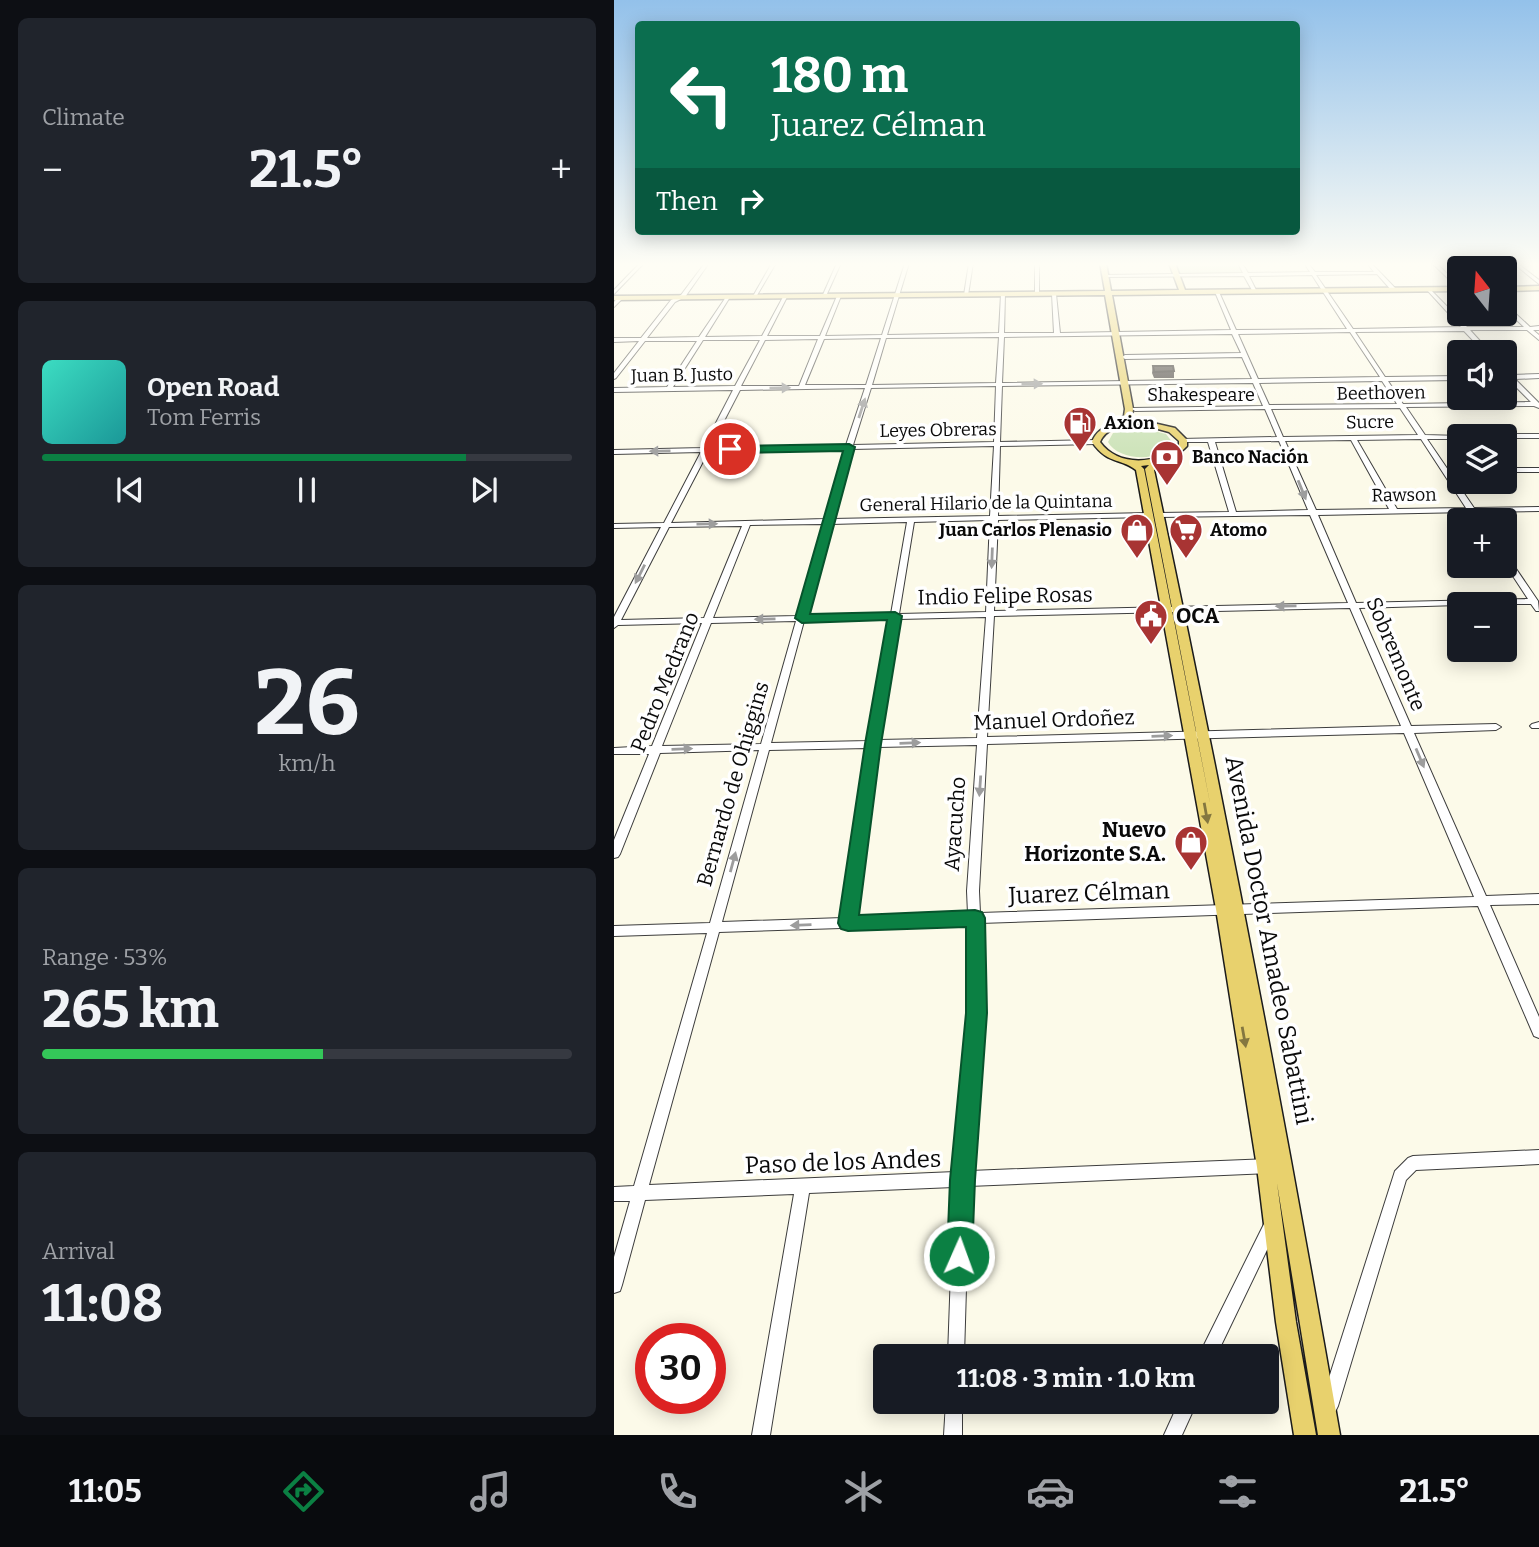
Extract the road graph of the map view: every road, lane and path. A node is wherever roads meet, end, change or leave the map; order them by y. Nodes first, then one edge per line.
1 (651, 330) edge
2 (707, 330) edge
3 (767, 330) edge
4 (826, 330) edge
5 (885, 330) edge
6 (1001, 330) edge
7 (1057, 330) edge
8 (1117, 330) edge
9 (1410, 330) edge
10 (1350, 331) junction
11 (1233, 332) junction
12 (1057, 334) junction
13 (1118, 334) junction
14 (1001, 335) junction
15 (883, 336) junction
16 (823, 337) junction
17 (702, 338) junction
18 (763, 338) junction
19 (643, 339) junction
20 (614, 340) edge
21 (1244, 355) junction
22 (1124, 357) junction
23 (1517, 375) edge
24 (1539, 376) edge
25 (614, 377) edge
26 (1447, 378) edge
27 (1384, 379) junction
28 (1255, 381) junction
29 (1127, 382) junction
30 (999, 385) junction
31 (1517, 386) edge
32 (801, 387) junction
33 (869, 387) junction
34 (735, 388) junction
35 (669, 389) junction
36 (614, 390) edge
37 (1402, 406) junction
38 (1537, 406) edge
39 (1267, 408) junction
40 (1135, 409) junction
41 (1151, 423) junction
42 (1120, 424) junction
43 (1517, 436) edge
44 (1539, 436) edge
45 (1424, 437) junction
46 (1447, 437) edge
47 (1353, 438) junction
48 (1281, 439) junction
49 (1183, 440) junction
50 (1211, 440) junction
51 (1096, 442) junction
52 (995, 444) junction
53 (849, 447) junction
54 (706, 449) junction
55 (614, 452) edge
56 (1160, 461) junction
57 (1131, 462) junction
58 (1517, 470) edge
59 (1539, 470) edge
60 (1446, 471) joint
61 (1470, 508) edge
62 (1517, 509) edge
63 (1539, 509) edge
64 (1447, 510) edge
65 (1394, 511) junction
66 (1233, 513) junction
67 (1311, 513) junction
68 (1154, 515) junction
69 (993, 518) junction
70 (912, 520) junction
71 (829, 522) junction
72 (747, 523) junction
73 (665, 525) junction
74 (614, 526) edge
75 (1517, 577) edge
76 (1354, 605) junction
77 (1536, 605) edge
78 (1173, 609) junction
79 (990, 614) junction
80 (895, 616) junction
81 (802, 618) junction
82 (709, 620) junction
83 (614, 624) edge
84 (1496, 727) dead end
85 (1408, 730) junction
86 (1198, 735) junction
87 (983, 741) junction
88 (873, 744) junction
89 (765, 747) junction
90 (655, 750) junction
91 (614, 751) edge
92 (614, 854) edge
93 (1539, 899) edge
94 (1482, 901) junction
95 (1230, 909) junction
96 (975, 918) junction
97 (848, 923) junction
98 (715, 928) junction
99 (614, 931) edge
100 (1539, 1032) edge
101 (1539, 1157) edge
102 (1275, 1166) junction
103 (962, 1180) junction
104 (803, 1186) junction
105 (641, 1192) junction
106 (614, 1194) edge
107 (1273, 1221) junction
108 (614, 1285) edge
109 (956, 1344) edge
110 (1214, 1344) edge
111 (953, 1414) edge
112 (1183, 1414) edge
113 (1327, 1426) edge
114 (761, 1435) edge
115 (952, 1435) edge
116 (1173, 1435) edge
117 (1305, 1435) edge

1 - 19 street
2 - 17 street
3 - 18 street
4 - 16 street
5 - 15 street, Bernardo de Ohiggins
6 - 14 street, Ayacucho
7 - 12 street
8 - 13 main road
9 - 10 street
10 - 11 street
10 - 27 street
11 - 13 street
11 - 21 street, Sobremonte
12 - 13 street
12 - 14 street
13 - 22 main road
13 - 29 main road
14 - 15 street
14 - 30 street, Ayacucho
15 - 16 street
15 - 33 street, Bernardo de Ohiggins
16 - 18 street
16 - 32 street
17 - 18 street
17 - 19 street
17 - 35 street
18 - 34 street
19 - 20 street
19 - 25 street
21 - 22 street
21 - 28 street, Sobremonte
22 - 29 main road
23 - 24 street
26 - 27 street, Juan B. Justo
27 - 28 street, Juan B. Justo
27 - 37 street
28 - 29 street, Juan B. Justo
28 - 39 street, Sobremonte
30 -> 29 street, Juan B. Justo
29 - 40 main road
29 - 42 main road
30 - 33 street, Juan B. Justo
30 - 52 street, Ayacucho
31 - 38 street
32 - 33 street, Juan B. Justo
34 -> 32 street, Juan B. Justo
53 -> 33 street, Bernardo de Ohiggins
34 - 35 street, Juan B. Justo
34 - 54 street
35 - 36 street, Juan B. Justo
37 - 38 street, Beethoven
37 - 39 street, Beethoven
37 - 45 street
39 - 40 street, Shakespeare
39 - 48 street, Sobremonte
40 - 41 main road
41 - 42 main road
41 - 49 main road
42 - 51 main road
43 - 44 street
45 - 46 street, Sucre
45 - 47 street, Sucre
45 - 60 street
47 - 48 street, Sucre
47 - 65 street
48 - 50 street
48 -> 67 street, Sobremonte
49 - 50 street
49 - 56 main road
50 - 66 street
51 - 52 street, Leyes Obreras
51 - 57 main road
52 - 53 street, Leyes Obreras
52 - 69 street, Ayacucho
53 - 54 street, Leyes Obreras
53 - 71 street, Bernardo de Ohiggins
54 -> 55 street, Leyes Obreras
54 - 73 street
56 - 57 main road
56 - 68 main road, Avenida Doctor Amadeo Sabattini
57 - 68 main road, Avenida Doctor Amadeo Sabattini
58 - 59 street
60 - 61 street
62 - 63 street, Rawson
64 - 65 street, Rawson
65 - 67 street, Rawson
66 - 67 street, General Hilario de la Quintana
66 - 68 street, General Hilario de la Quintana
67 - 76 street, Sobremonte
68 - 69 street, General Hilario de la Quintana
68 - 78 main road, Avenida Doctor Amadeo Sabattini
69 - 70 street, General Hilario de la Quintana
69 -> 79 street, Ayacucho
70 - 71 street, General Hilario de la Quintana
70 - 80 street
71 - 72 street, General Hilario de la Quintana
71 - 81 street, Bernardo de Ohiggins
73 -> 72 street, General Hilario de la Quintana
72 - 82 street, Pedro Medrano
73 - 74 street, General Hilario de la Quintana
73 -> 83 street
75 - 77 street
76 - 77 street, Indio Felipe Rosas
76 -> 78 street, Indio Felipe Rosas
76 - 85 street, Sobremonte
78 - 79 street, Indio Felipe Rosas
78 - 86 main road, Avenida Doctor Amadeo Sabattini
79 - 80 street, Indio Felipe Rosas
79 - 87 street, Ayacucho
80 - 81 street, Indio Felipe Rosas
80 - 88 street
81 -> 82 street, Indio Felipe Rosas
81 - 89 street, Bernardo de Ohiggins
82 - 83 street, Indio Felipe Rosas
82 - 90 street, Pedro Medrano
84 - 85 street, Manuel Ordoñez
85 - 86 street, Manuel Ordoñez
85 -> 94 street, Sobremonte
87 -> 86 street, Manuel Ordoñez
86 - 95 main road, Avenida Doctor Amadeo Sabattini
88 -> 87 street, Manuel Ordoñez
87 -> 96 street, Ayacucho
88 - 89 street, Manuel Ordoñez
88 - 97 street
90 -> 89 street, Manuel Ordoñez
98 -> 89 street, Bernardo de Ohiggins
90 - 91 street, Manuel Ordoñez
90 - 92 street, Pedro Medrano
93 - 94 street, Juarez Célman
94 - 95 street, Juarez Célman
94 - 100 street, Sobremonte
95 - 96 street, Juarez Célman
95 - 102 main road, Avenida Doctor Amadeo Sabattini
96 - 97 street, Juarez Célman
96 - 103 street, Ayacucho
97 -> 98 street, Juarez Célman
98 - 99 street, Juarez Célman
98 - 105 street, Bernardo de Ohiggins
101 - 113 street
102 - 103 street, Paso de los Andes
102 - 107 main road, Avenida Doctor Amadeo Sabattini
102 - 113 main road, Avenida Doctor Amadeo Sabattini
103 - 104 street, Paso de los Andes
103 - 109 street, Ayacucho
104 - 105 street, Paso de los Andes
104 - 114 street
105 - 106 street, Paso de los Andes
105 - 108 street, Bernardo de Ohiggins
107 - 110 street
107 - 117 main road, Avenida Doctor Amadeo Sabattini
111 - 115 street
112 - 116 street

